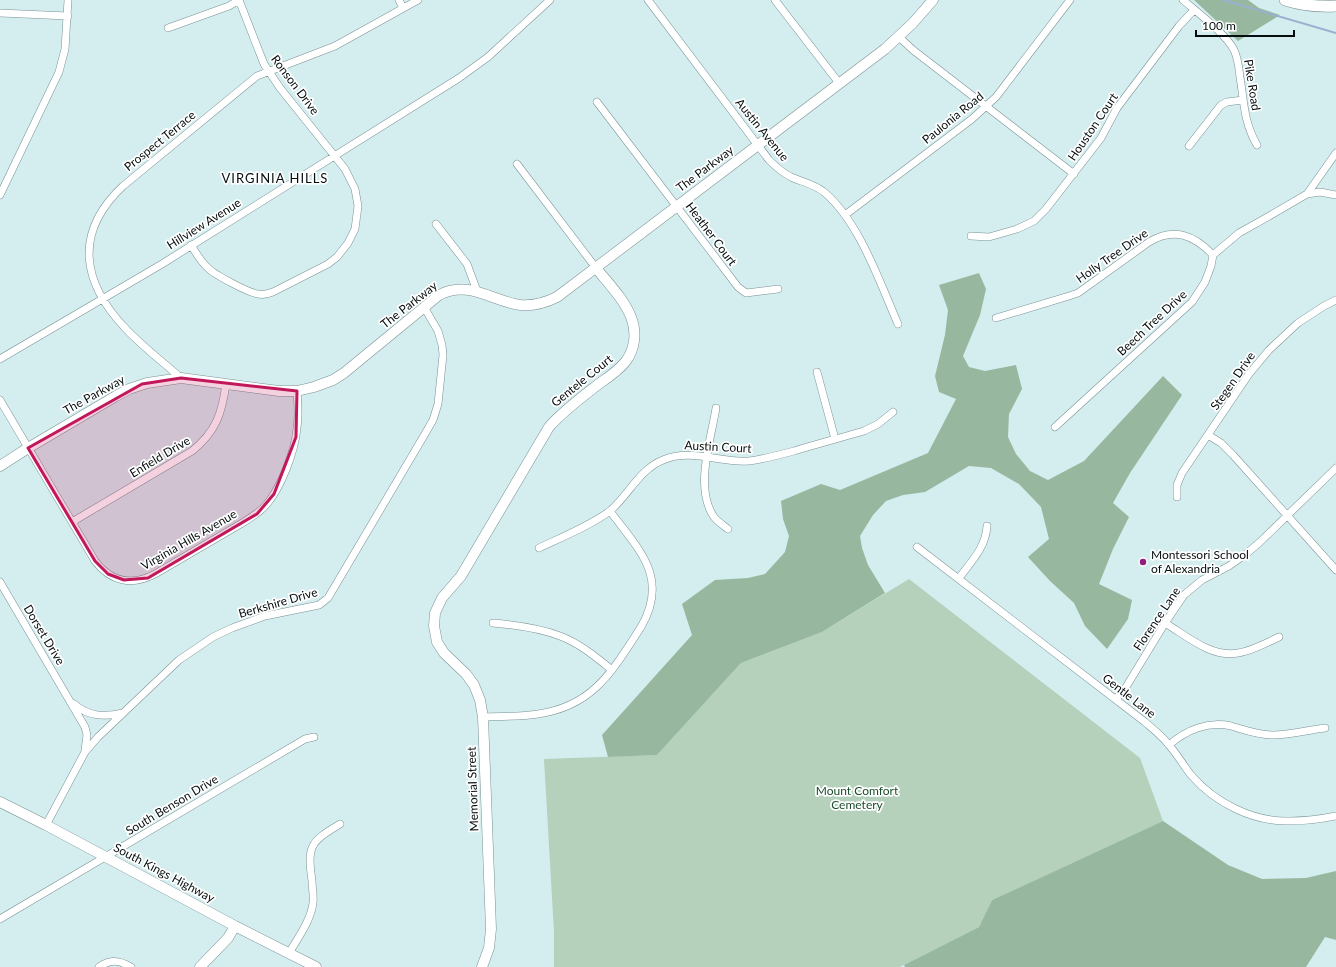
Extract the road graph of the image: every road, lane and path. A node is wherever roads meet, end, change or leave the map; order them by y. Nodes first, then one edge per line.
1 (68, 0) edge
2 (239, 0) edge
3 (399, 0) edge
4 (418, 0) edge
5 (550, 0) edge
6 (648, 0) edge
7 (775, 0) edge
8 (933, 0) edge
9 (1070, 0) edge
10 (1183, 0) edge
11 (1285, 0) edge
12 (1336, 6) edge
13 (403, 8) junction
14 (1194, 10) junction
15 (0, 13) edge
16 (68, 16) junction
17 (168, 28) dead end
18 (899, 37) junction
19 (268, 71) junction
20 (839, 83) junction
21 (1243, 100) junction
22 (597, 102) dead end
23 (986, 106) junction
24 (758, 145) junction
25 (1257, 145) dead end
26 (1189, 146) dead end
27 (1336, 153) edge
28 (334, 155) junction
29 (517, 164) dead end
30 (1074, 174) junction
31 (1307, 194) junction
32 (0, 195) edge
33 (1336, 195) edge
34 (676, 207) junction
35 (845, 215) junction
36 (436, 224) dead end
37 (971, 236) dead end
38 (191, 245) junction
39 (1213, 255) junction
40 (596, 268) junction
41 (778, 289) dead end
42 (477, 291) junction
43 (103, 298) junction
44 (1336, 300) edge
45 (424, 307) junction
46 (996, 318) dead end
47 (898, 324) dead end
48 (0, 359) edge
49 (817, 372) dead end
50 (181, 378) junction
51 (226, 384) junction
52 (297, 391) junction
53 (0, 400) edge
54 (716, 408) dead end
55 (893, 412) dead end
56 (1055, 427) dead end
57 (1208, 435) junction
58 (835, 439) junction
59 (28, 448) junction
60 (707, 457) junction
61 (0, 466) edge
62 (1336, 468) edge
63 (1177, 497) dead end
64 (610, 511) junction
65 (1287, 515) junction
66 (72, 522) junction
67 (987, 526) dead end
68 (728, 529) dead end
69 (917, 547) dead end
70 (539, 548) dead end
71 (1336, 570) edge
72 (959, 578) junction
73 (0, 582) edge
74 (493, 623) dead end
75 (1165, 623) junction
76 (434, 624) joint
77 (1279, 637) dead end
78 (612, 670) junction
79 (70, 700) junction
80 (1116, 700) junction
81 (124, 713) junction
82 (483, 717) junction
83 (1325, 728) dead end
84 (314, 737) dead end
85 (1169, 745) junction
86 (85, 752) junction
87 (0, 802) edge
88 (1336, 816) edge
89 (340, 824) dead end
90 (46, 825) junction
91 (106, 857) junction
92 (0, 919) edge
93 (235, 926) junction
94 (289, 954) junction
95 (99, 967) edge
96 (131, 967) edge
97 (200, 967) edge
98 (316, 967) edge
99 (482, 967) edge

1 - 16 street
2 - 17 street
2 - 19 street, Ronson Drive
3 - 13 street
4 - 13 street, Prospect Terrace
5 - 28 street, Hillview Avenue
6 - 24 street, Austin Avenue
7 - 20 street
8 - 18 street, The Parkway
9 - 23 street, Paulonia Road
10 - 14 street, Pike Road
11 - 12 main road
13 - 19 street, Prospect Terrace
14 - 21 street, Pike Road
14 - 30 street, Houston Court
15 - 16 street
16 - 32 street
18 - 20 street, The Parkway
18 - 23 street
19 - 28 street, Ronson Drive
19 - 43 street, Prospect Terrace
20 - 24 street, The Parkway
21 - 25 street, Pike Road
21 - 26 street
22 - 34 street, Heather Court
23 - 30 street
23 - 35 street, Paulonia Road
24 - 34 street, The Parkway
24 - 35 street, Austin Avenue
27 - 31 street
28 - 38 street, Hillview Avenue
28 - 38 street, Ronson Drive
29 - 40 street, Gentele Court
30 - 37 street, Houston Court
31 - 33 street
31 - 39 street
34 - 40 street, The Parkway
34 - 41 street, Heather Court
35 - 47 street, Austin Avenue
36 - 42 street
38 - 43 street, Hillview Avenue
39 - 46 street, Holly Tree Drive
39 - 56 street, Beech Tree Drive
40 - 42 street, The Parkway
40 - 76 street, Gentele Court
42 - 45 street, The Parkway
43 - 48 street, Hillview Avenue
43 - 50 street, Prospect Terrace
44 - 57 street, Stegen Drive
45 - 52 street, The Parkway
45 - 81 street, Berkshire Drive
49 - 58 street
50 - 51 street, The Parkway
50 - 59 street, The Parkway
51 - 52 street, The Parkway
51 - 66 street, Enfield Drive
52 - 66 street, Virginia Hills Avenue
53 - 59 street, Virginia Hills Avenue
54 - 60 street
55 - 58 street, Austin Court
57 - 63 street, Stegen Drive
57 - 65 street
58 - 60 street, Austin Court
59 - 61 street, The Parkway
59 - 66 street, Virginia Hills Avenue
60 - 64 street, Austin Court
60 - 68 street
62 - 65 street, Florence Lane
64 - 70 street, Austin Court
64 - 78 street
65 - 71 street
65 - 75 street, Florence Lane
67 - 72 street
69 - 72 street, Gentle Lane
72 - 80 street, Gentle Lane
73 - 79 street, Dorset Drive
74 - 78 street
75 - 77 street
75 - 80 street, Florence Lane
76 - 82 street, Memorial Street
78 - 82 street
79 - 81 street, Dorset Drive
79 - 86 street, Dorset Drive
80 - 85 street, Gentle Lane
81 - 86 street, Berkshire Drive
82 - 99 street, Memorial Street
83 - 85 street
84 - 91 street, South Benson Drive
85 - 88 street, Gentle Lane
86 - 90 street, Berkshire Drive
87 - 90 street, South Kings Highway
89 - 94 street
90 - 91 street, South Kings Highway
91 - 92 street, South Benson Drive
91 - 93 street, South Kings Highway
93 - 94 street, South Kings Highway
93 - 97 street
94 - 98 street, South Kings Highway
95 - 96 street

